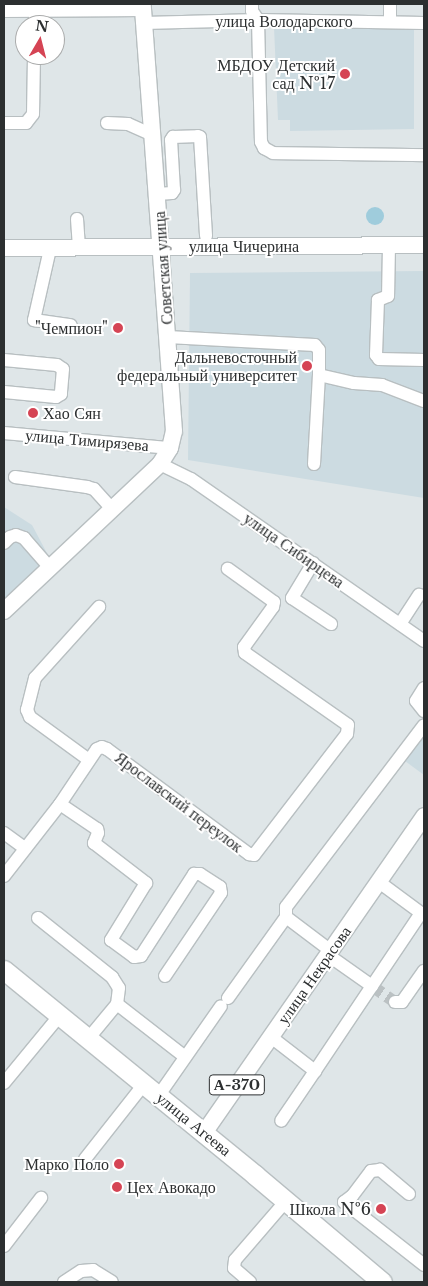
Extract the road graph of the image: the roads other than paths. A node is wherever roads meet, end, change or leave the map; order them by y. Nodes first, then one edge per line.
1 (252, 4) edge
2 (390, 4) edge
3 (4, 11) edge
4 (35, 11) junction
5 (143, 12) edge
6 (35, 15) edge
7 (258, 20) junction
8 (390, 22) junction
9 (424, 23) edge
10 (34, 65) edge
11 (4, 123) edge
12 (107, 123) dead end
13 (153, 135) junction
14 (424, 154) edge
15 (158, 194) junction
16 (77, 219) dead end
17 (206, 236) dead end
18 (424, 245) edge
19 (161, 246) junction
20 (389, 246) junction
21 (4, 248) edge
22 (79, 248) junction
23 (50, 249) junction
24 (71, 325) dead end
25 (168, 337) junction
26 (4, 360) edge
27 (424, 360) edge
28 (319, 375) junction
29 (4, 392) edge
30 (424, 401) edge
31 (4, 433) edge
32 (170, 448) junction
33 (160, 464) junction
34 (314, 464) dead end
35 (15, 477) dead end
36 (112, 509) junction
37 (4, 543) edge
38 (313, 563) junction
39 (50, 568) junction
40 (228, 568) dead end
41 (419, 595) dead end
42 (99, 607) dead end
43 (4, 612) edge
44 (331, 624) dead end
45 (400, 624) junction
46 (424, 642) edge
47 (424, 688) edge
48 (424, 710) edge
49 (424, 725) edge
50 (89, 760) junction
51 (60, 804) junction
52 (424, 816) edge
53 (4, 833) edge
54 (25, 848) junction
55 (4, 876) edge
56 (379, 882) junction
57 (423, 912) edge
58 (286, 917) junction
59 (38, 918) dead end
60 (330, 953) junction
61 (4, 970) edge
62 (424, 971) edge
63 (165, 976) dead end
64 (372, 986) junction
65 (395, 1002) dead end
66 (117, 1004) junction
67 (60, 1015) junction
68 (271, 1037) junction
69 (88, 1039) junction
70 (185, 1058) junction
71 (315, 1071) junction
72 (4, 1083) edge
73 (152, 1089) junction
74 (281, 1121) dead end
75 (204, 1133) junction
76 (85, 1159) dead end
77 (409, 1194) dead end
78 (42, 1198) dead end
79 (286, 1201) junction
80 (4, 1246) edge
81 (424, 1264) edge
82 (64, 1282) edge
83 (112, 1282) edge
84 (250, 1282) edge
85 (382, 1282) edge

1 - 7 street
2 - 8 street
3 - 4 street, улица Володарского
4 - 5 street, улица Володарского
4 - 6 street
5 - 7 street, улица Володарского
5 - 13 main road, Советская улица
7 - 8 street, улица Володарского
7 - 14 street
8 - 9 street, улица Володарского
10 - 11 street
12 - 13 street
13 - 15 main road, Советская улица
15 - 17 street
15 - 19 main road, Советская улица
16 - 22 street
18 - 20 main road, улица Чичерина
19 - 20 main road, улица Чичерина
19 - 22 main road, улица Чичерина
19 - 25 main road, Советская улица
20 - 27 street
21 - 23 main road, улица Чичерина
22 - 23 main road, улица Чичерина
23 - 24 street
25 - 28 street
25 - 32 main road, Советская улица
26 - 29 street
28 - 30 street
28 - 34 street
31 - 32 street, улица Тимирязева
32 - 33 main road, Советская улица
33 - 36 main road, Советская улица
33 - 38 street, улица Сибирцева
35 - 36 street
36 - 39 main road, Советская улица
37 - 39 street
38 - 44 street
38 - 45 street, улица Сибирцева
39 - 43 main road, Советская улица
40 - 50 street, Ярославский переулок
41 - 45 street
42 - 50 street
45 - 46 street, улица Сибирцева
47 - 48 street
49 - 58 street
50 - 51 street, Ярославский переулок
51 - 54 street, Ярославский переулок
51 - 63 street
52 - 56 main road, улица Некрасова / А-370
53 - 54 street
54 - 55 street, Ярославский переулок
56 - 57 street
56 - 60 main road, улица Некрасова / А-370
57 - 64 street
58 - 60 street
58 - 70 street
59 - 66 street
60 - 64 street
60 - 68 main road, улица Некрасова / А-370
61 - 67 highway, улица Агеева
62 - 65 street
64 - 71 street
66 - 69 street
66 - 70 street
67 - 69 highway, улица Агеева
67 - 72 street
68 - 71 street
68 - 75 main road, улица Некрасова / А-370
69 - 73 highway, улица Агеева
70 - 73 street
71 - 74 street
73 - 75 highway, улица Агеева
73 - 76 street
75 - 79 highway, улица Агеева
77 - 81 street
78 - 80 street
79 - 84 street
79 - 85 highway, улица Агеева
82 - 83 street

